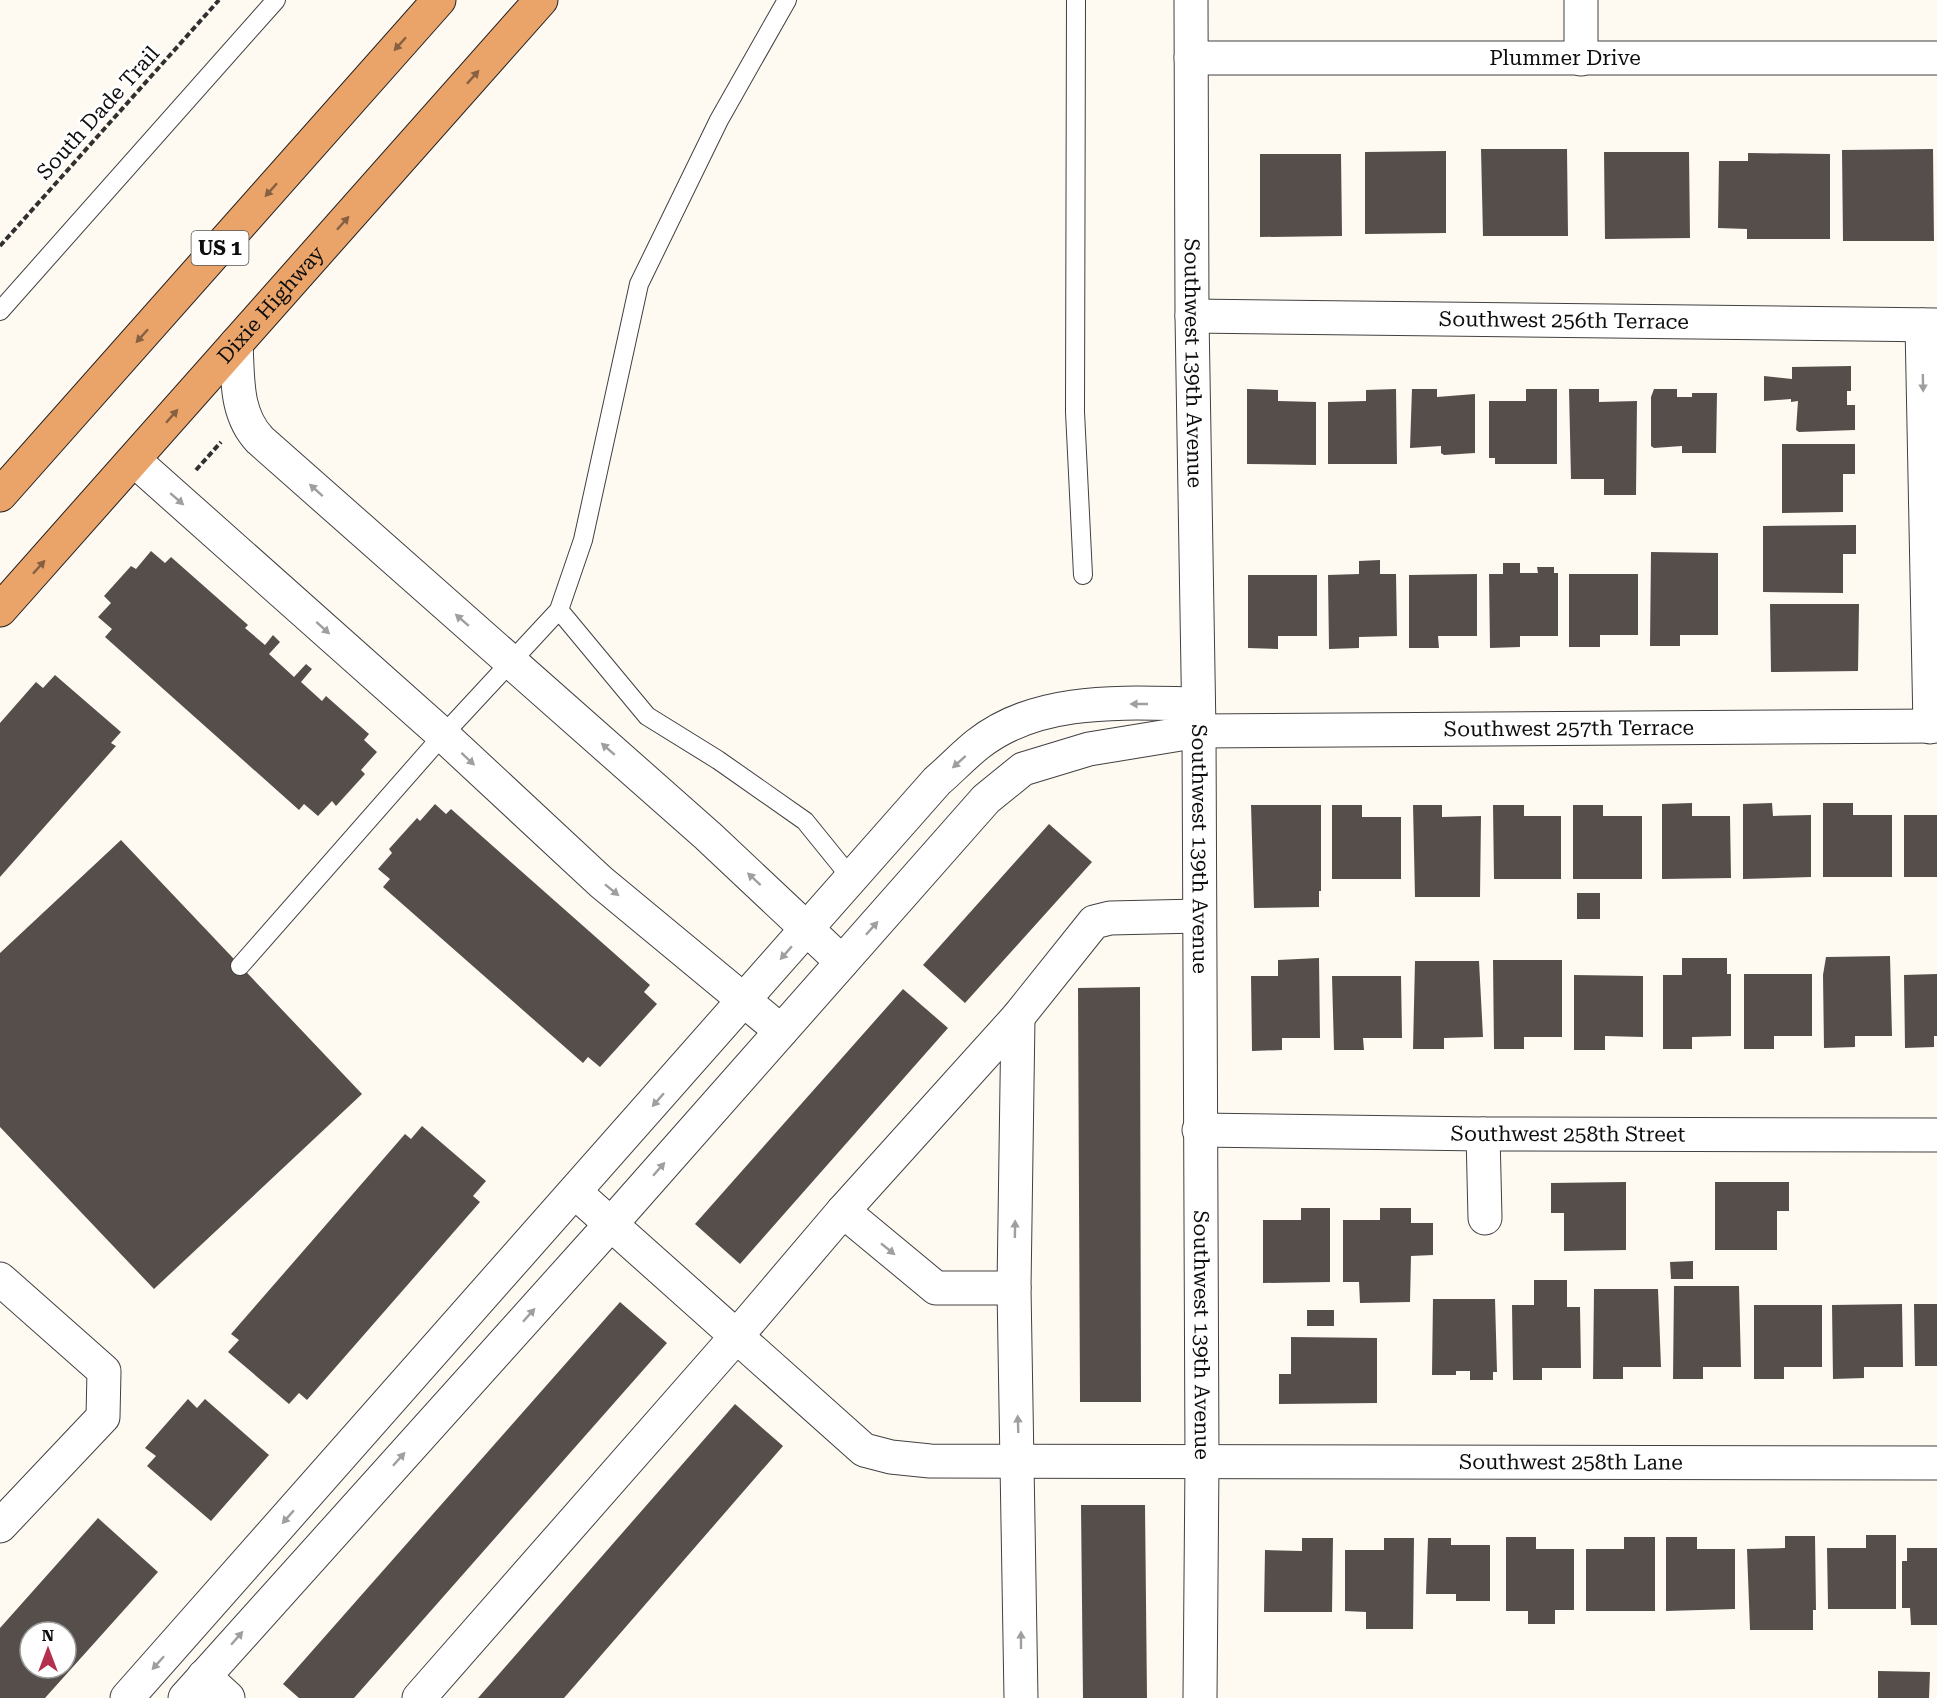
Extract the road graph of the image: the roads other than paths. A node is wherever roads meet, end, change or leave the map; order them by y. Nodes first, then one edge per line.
1 (276, 0) edge
2 (439, 0) edge
3 (541, 0) edge
4 (787, 0) edge
5 (1076, 0) edge
6 (1191, 0) edge
7 (1581, 0) edge
8 (1191, 58) junction
9 (1937, 58) edge
10 (1581, 59) junction
11 (0, 311) edge
12 (1192, 316) junction
13 (1930, 325) edge
14 (236, 344) junction
15 (134, 460) junction
16 (0, 495) edge
17 (1083, 575) dead end
18 (0, 610) edge
19 (559, 610) junction
20 (509, 661) junction
21 (1198, 718) junction
22 (1933, 727) edge
23 (443, 735) junction
24 (852, 879) junction
25 (1199, 916) junction
26 (808, 929) junction
27 (842, 962) junction
28 (240, 966) dead end
29 (746, 999) junction
30 (1018, 1017) junction
31 (781, 1031) junction
32 (1199, 1130) junction
33 (1483, 1134) junction
34 (1937, 1135) edge
35 (576, 1193) junction
36 (843, 1211) junction
37 (1485, 1218) dead end
38 (611, 1224) junction
39 (0, 1279) edge
40 (1014, 1288) junction
41 (735, 1338) junction
42 (1019, 1460) junction
43 (1203, 1462) junction
44 (1937, 1462) edge
45 (0, 1526) edge
46 (194, 1687) edge
47 (127, 1698) edge
48 (228, 1698) edge
49 (419, 1698) edge
50 (1021, 1698) edge
51 (1200, 1698) edge

1 - 11 lane
2 -> 16 highway, US 1
14 -> 3 highway, Dixie Highway
4 - 19 lane
5 - 17 lane
6 - 8 street, Southwest 139th Avenue
7 - 10 street
8 - 10 street, Plummer Drive
8 - 12 street, Southwest 139th Avenue
9 - 10 street, Plummer Drive
12 - 13 street, Southwest 256th Terrace
12 - 21 street, Southwest 139th Avenue
13 -> 22 street
15 -> 14 highway, Dixie Highway
20 -> 14 street
18 -> 15 highway, Dixie Highway
15 -> 23 street
19 - 20 lane
19 - 24 lane
20 - 23 lane
26 -> 20 street
21 - 22 street, Southwest 257th Terrace
21 -> 24 street
21 - 25 street, Southwest 139th Avenue
27 -> 21 street
23 - 28 lane
23 -> 29 street
24 - 26 street
25 - 30 street
25 - 32 street, Southwest 139th Avenue
26 - 27 street
26 -> 29 street
27 - 31 street
29 - 31 street
29 -> 35 street
30 - 36 street
40 -> 30 street
38 -> 31 street
32 - 33 street, Southwest 258th Street
32 - 43 street, Southwest 139th Avenue
33 - 34 street, Southwest 258th Street
33 - 37 street
35 - 38 street, Southwest 258th Lane
35 -> 47 street
36 -> 40 street
36 - 41 street
38 - 41 street, Southwest 258th Lane
46 -> 38 street
39 - 45 street
42 -> 40 street
41 - 42 street, Southwest 258th Lane
41 - 49 street
42 - 43 street, Southwest 258th Lane
50 -> 42 street
43 - 44 street, Southwest 258th Lane
43 - 51 street, Southwest 139th Avenue
46 - 48 street

